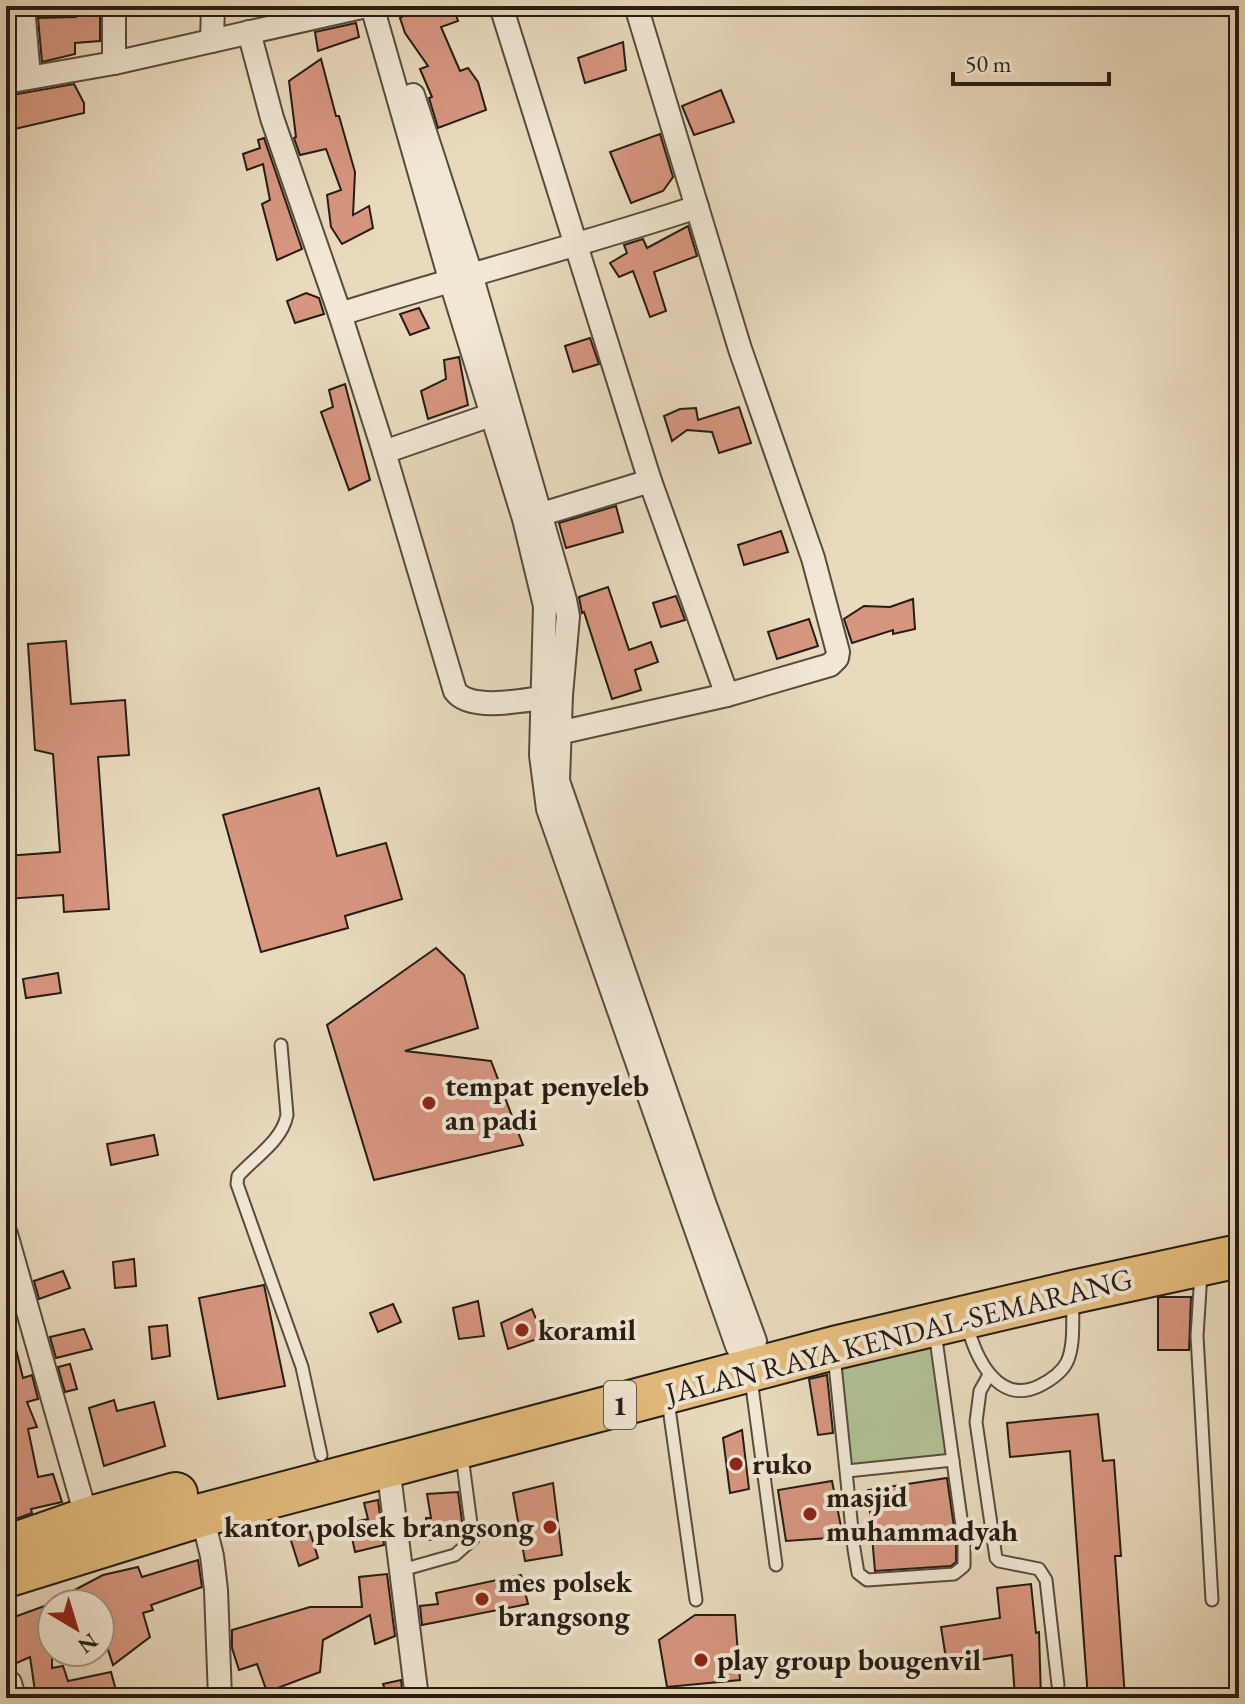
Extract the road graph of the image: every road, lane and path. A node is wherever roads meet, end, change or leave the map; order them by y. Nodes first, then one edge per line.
1 (23, 6) edge
2 (114, 6) edge
3 (213, 6) edge
4 (369, 6) edge
5 (386, 6) edge
6 (501, 6) edge
7 (636, 6) edge
8 (307, 13) edge
9 (249, 32) junction
10 (212, 41) junction
11 (114, 63) junction
12 (29, 77) junction
13 (6, 82) edge
14 (697, 207) junction
15 (577, 244) junction
16 (460, 276) junction
17 (340, 314) junction
18 (491, 415) junction
19 (384, 452) junction
20 (650, 481) junction
21 (532, 517) junction
22 (727, 695) junction
23 (551, 696) junction
24 (551, 735) junction
25 (281, 1045) dead end
26 (1239, 1233) edge
27 (6, 1234) edge
28 (9, 1259) edge
29 (1220, 1260) edge
30 (1073, 1292) junction
31 (950, 1320) junction
32 (834, 1348) junction
33 (747, 1352) junction
34 (989, 1375) junction
35 (667, 1392) junction
36 (460, 1440) junction
37 (321, 1455) junction
38 (953, 1460) junction
39 (388, 1466) junction
40 (847, 1471) junction
41 (202, 1515) junction
42 (87, 1519) junction
43 (6, 1548) edge
44 (776, 1565) dead end
45 (402, 1570) junction
46 (6, 1576) edge
47 (696, 1600) dead end
48 (1212, 1600) dead end
49 (1058, 1685) dead end
50 (220, 1698) edge
51 (417, 1698) edge

1 - 12 street
2 - 11 street
3 - 10 street
4 - 8 street
4 - 16 street
5 - 16 street
6 - 15 street
7 - 14 street
8 - 9 street
9 - 10 street
9 - 17 street
10 - 11 street
11 - 12 street
12 - 13 street
14 - 15 street
14 - 22 street
15 - 16 street
15 - 20 street
16 - 17 street
16 - 18 street
16 - 21 street
17 - 19 street
18 - 19 street
18 - 21 street
19 - 23 street
20 - 21 street
20 - 22 street
21 - 23 street
22 - 24 street
23 - 24 street
24 - 33 street
25 - 37 lane
26 - 33 highway, JALAN RAYA KENDAL-SEMARANG / 1
27 - 28 street
28 - 42 street
29 - 30 highway, JALAN RAYA KENDAL-SEMARANG / 1
29 - 48 lane
30 - 31 highway, JALAN RAYA KENDAL-SEMARANG / 1
30 - 34 lane
31 - 32 highway, JALAN RAYA KENDAL-SEMARANG / 1
31 - 34 lane
31 - 38 lane
32 - 33 highway, JALAN RAYA KENDAL-SEMARANG / 1
32 - 40 lane
33 - 35 highway, JALAN RAYA KENDAL-SEMARANG / 1
33 - 37 highway, JALAN RAYA KENDAL-SEMARANG / 1
33 - 44 lane
34 - 49 lane
35 - 36 highway, JALAN RAYA KENDAL-SEMARANG / 1
35 - 47 lane
36 - 39 highway, JALAN RAYA KENDAL-SEMARANG / 1
36 - 45 lane
37 - 42 highway, JALAN RAYA KENDAL-SEMARANG / 1
38 - 40 lane
38 - 40 lane
39 - 41 highway, JALAN RAYA KENDAL-SEMARANG / 1
39 - 45 street
41 - 46 highway, JALAN RAYA KENDAL-SEMARANG / 1
41 - 50 street
42 - 43 highway, JALAN RAYA KENDAL-SEMARANG / 1
45 - 51 street

